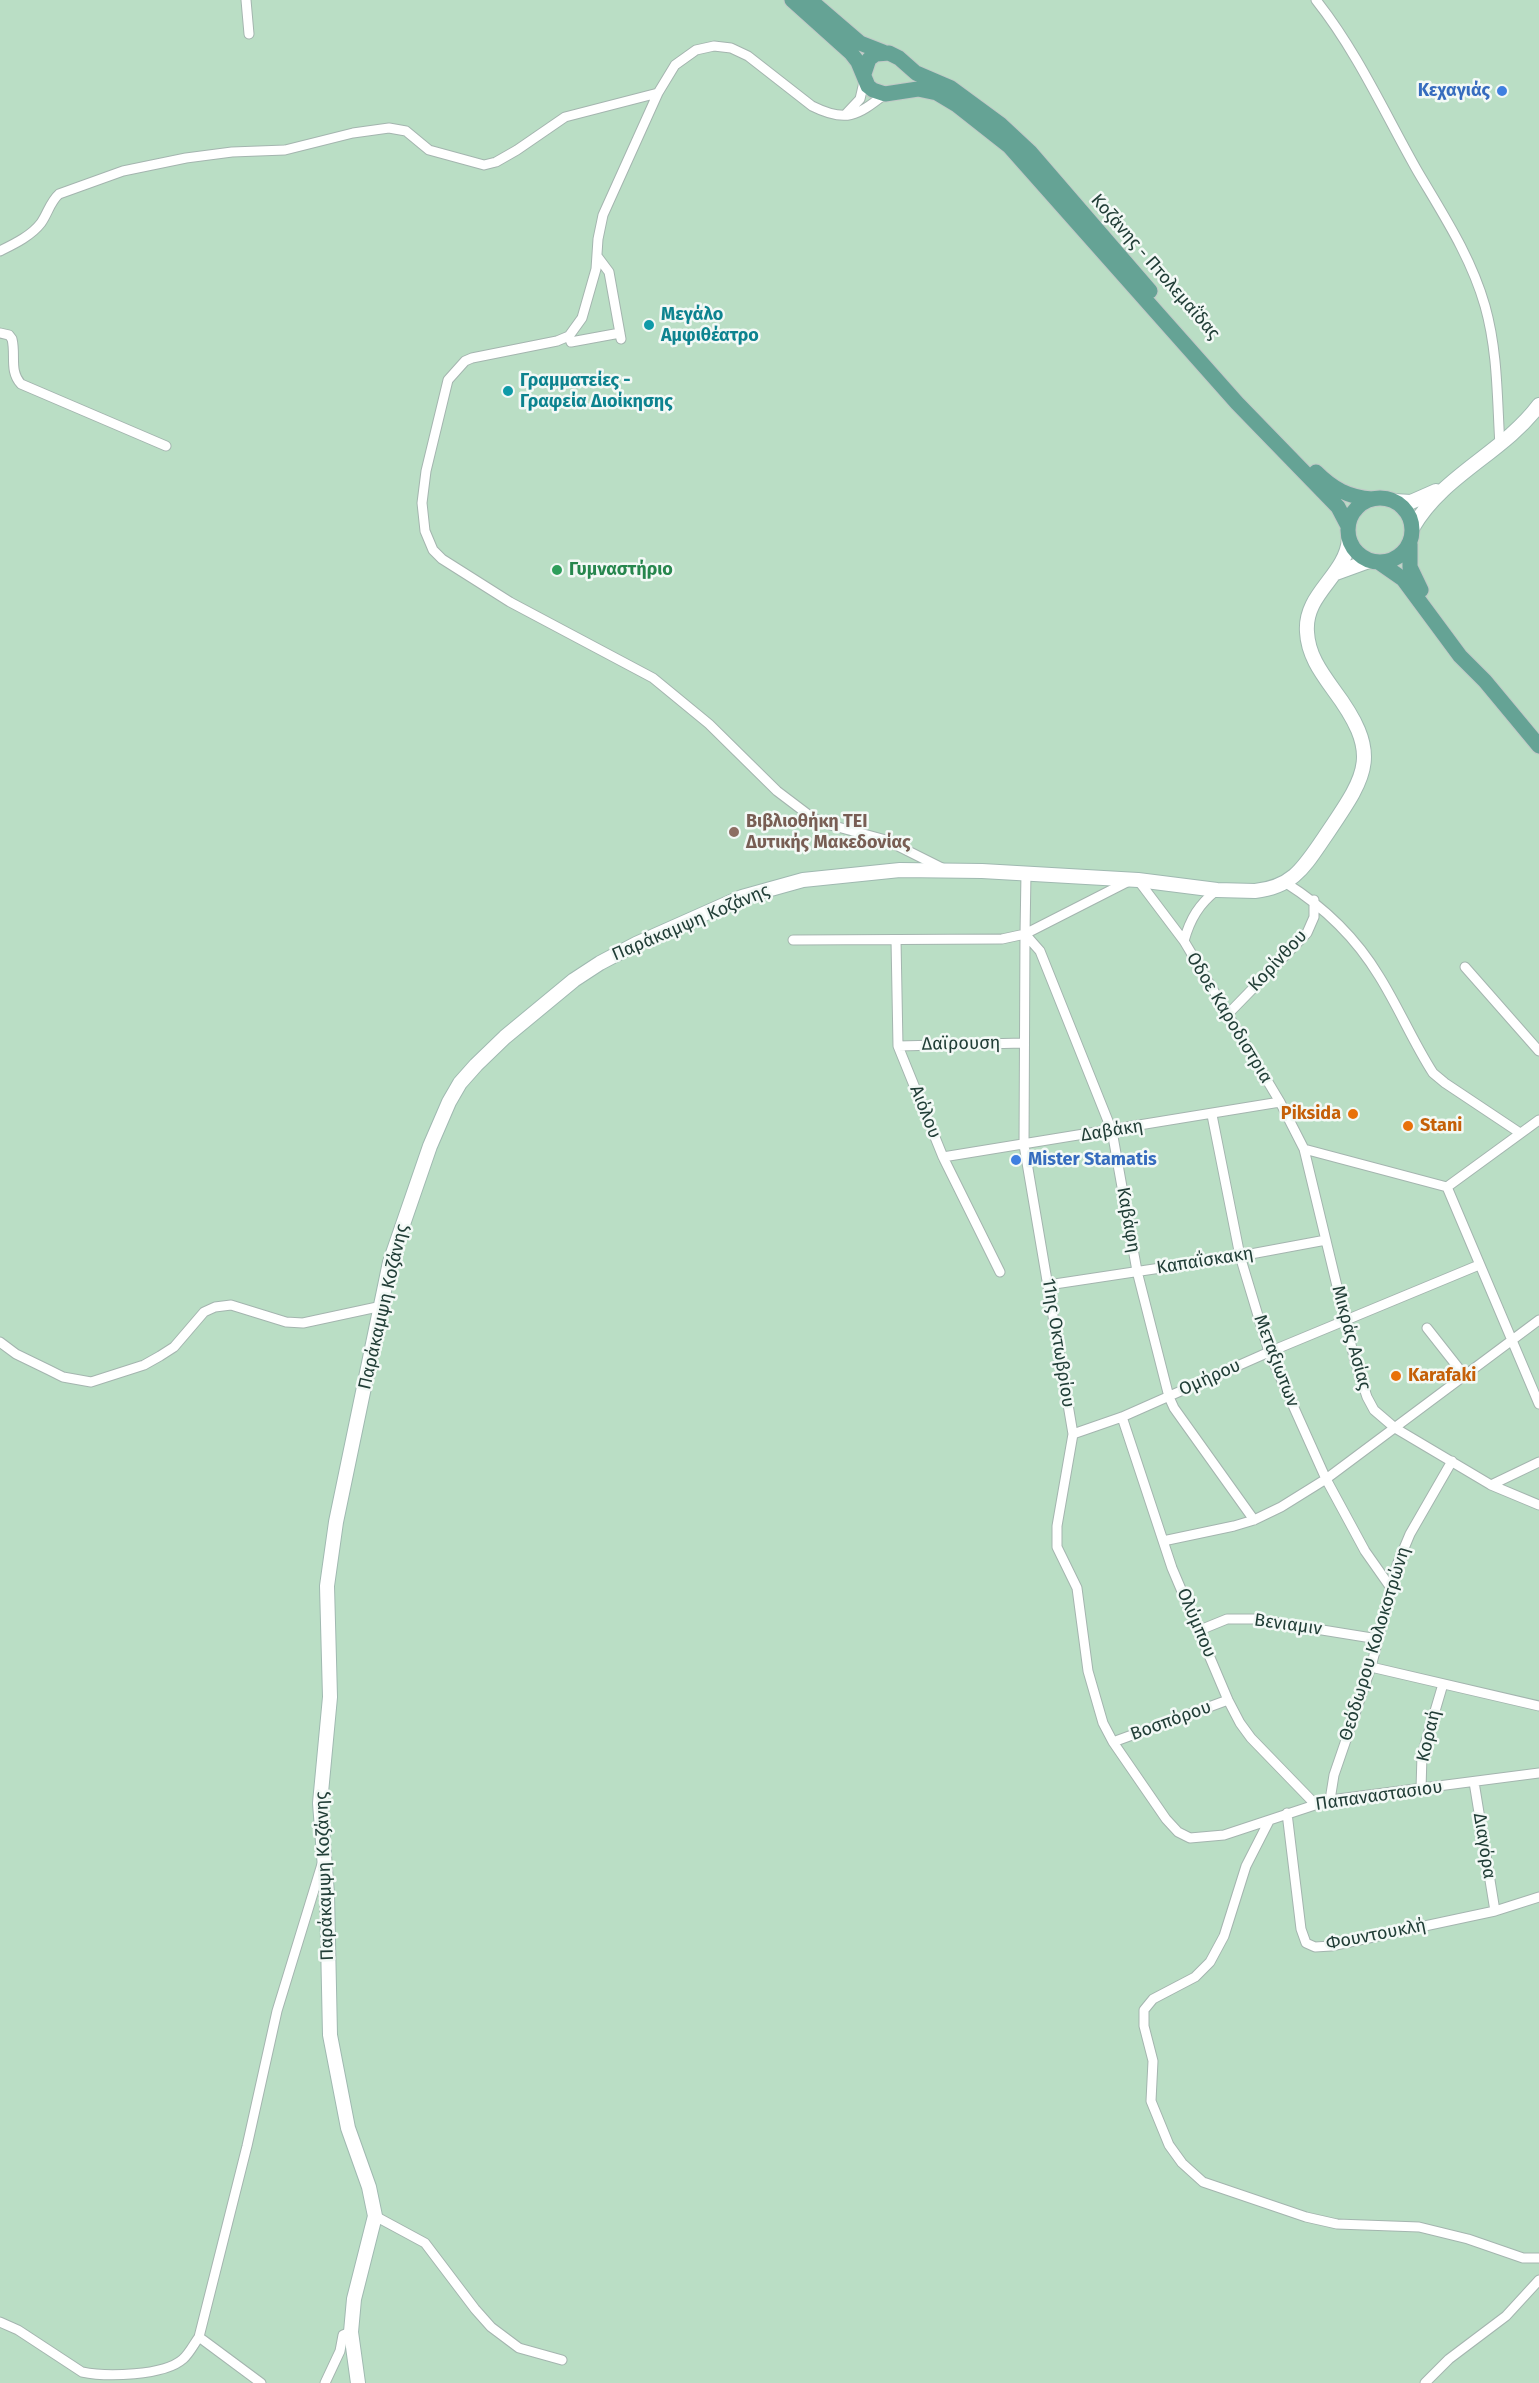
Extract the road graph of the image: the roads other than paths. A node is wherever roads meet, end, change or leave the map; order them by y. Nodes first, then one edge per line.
1 (246, 0) edge
2 (792, 0) edge
3 (810, 0) edge
4 (1317, 0) edge
5 (249, 34) dead end
6 (883, 52) junction
7 (903, 63) junction
8 (864, 77) junction
9 (658, 93) junction
10 (890, 93) junction
11 (845, 115) junction
12 (0, 251) edge
13 (597, 256) junction
14 (0, 333) edge
15 (569, 336) junction
16 (1539, 405) edge
17 (166, 446) dead end
18 (1500, 446) junction
19 (1446, 486) junction
20 (1372, 499) junction
21 (1394, 501) junction
22 (1413, 527) junction
23 (1348, 532) junction
24 (1410, 544) junction
25 (1374, 562) junction
26 (1336, 573) junction
27 (1485, 681) junction
28 (1539, 746) edge
29 (945, 870) junction
30 (1026, 873) junction
31 (1136, 880) junction
32 (1286, 883) junction
33 (1218, 890) junction
34 (1314, 900) junction
35 (1025, 934) junction
36 (793, 940) dead end
37 (896, 940) junction
38 (1184, 941) junction
39 (1465, 967) dead end
40 (1228, 1014) junction
41 (1024, 1043) junction
42 (898, 1046) junction
43 (1539, 1051) edge
44 (1280, 1102) junction
45 (1212, 1115) junction
46 (1539, 1120) edge
47 (1112, 1131) junction
48 (1520, 1133) junction
49 (1024, 1145) junction
50 (1304, 1149) junction
51 (943, 1157) junction
52 (1447, 1187) junction
53 (1326, 1240) junction
54 (1240, 1256) junction
55 (1479, 1265) junction
56 (1137, 1271) junction
57 (1000, 1272) dead end
58 (1048, 1285) junction
59 (382, 1306) junction
60 (1345, 1320) junction
61 (1539, 1320) edge
62 (1427, 1328) dead end
63 (1511, 1341) junction
64 (0, 1342) edge
65 (1269, 1352) junction
66 (1464, 1375) junction
67 (1169, 1397) junction
68 (1539, 1404) edge
69 (1122, 1417) junction
70 (1395, 1428) junction
71 (1073, 1434) junction
72 (1452, 1461) junction
73 (1539, 1462) edge
74 (1326, 1479) junction
75 (1491, 1485) junction
76 (1539, 1505) edge
77 (1254, 1520) junction
78 (1163, 1541) junction
79 (1391, 1588) junction
80 (1200, 1630) junction
81 (1378, 1639) junction
82 (1371, 1667) junction
83 (1443, 1684) junction
84 (1228, 1700) junction
85 (1539, 1706) edge
86 (1113, 1742) junction
87 (1539, 1773) edge
88 (1474, 1782) junction
89 (1421, 1789) junction
90 (1330, 1800) junction
91 (1315, 1804) junction
92 (1287, 1813) junction
93 (1269, 1821) junction
94 (1224, 1835) joint
95 (324, 1860) junction
96 (1539, 1897) edge
97 (1495, 1911) junction
98 (375, 2216) junction
99 (1539, 2258) edge
100 (1539, 2280) edge
101 (0, 2322) edge
102 (351, 2332) junction
103 (199, 2337) junction
104 (562, 2360) dead end
105 (160, 2372) junction
106 (164, 2383) edge
107 (261, 2383) edge
108 (326, 2383) edge
109 (358, 2383) edge
110 (1425, 2383) edge

1 - 5 street
2 - 8 main road
3 - 6 main road
4 - 18 street
6 - 7 main road
6 - 8 main road
7 - 10 main road
7 - 20 main road, Κοζάνης - Πτολεμαΐδας
8 - 10 main road
8 - 11 street
9 - 11 street
9 - 12 street
9 - 13 street
10 - 11 street
10 - 23 main road, Κοζάνης - Πτολεμαΐδας
13 - 15 street
13 - 15 street
14 - 17 street
15 - 29 street
16 - 18 main road
18 - 19 main road
19 - 21 main road
19 - 22 main road
20 - 21 main road
20 - 23 main road
21 - 22 main road
22 - 24 main road
23 - 25 main road
23 - 26 main road, Παράκαμψη Κοζάνης
24 - 25 main road
24 - 27 main road
25 - 26 main road
25 - 27 main road
26 - 32 main road, Παράκαμψη Κοζάνης
27 - 28 main road
29 - 30 main road, Παράκαμψη Κοζάνης
29 - 59 main road, Παράκαμψη Κοζάνης
30 - 31 main road, Παράκαμψη Κοζάνης
30 - 35 street
31 - 33 main road, Παράκαμψη Κοζάνης
31 - 35 street
31 - 38 street, Oδοε Καροδιστρια
32 - 33 main road, Παράκαμψη Κοζάνης
32 - 34 street
33 - 38 street, Oδοε Καροδιστρια
34 - 40 street, Κορίνθου
34 - 48 street
35 - 37 street
35 - 41 street, 11ης Οκτωβρίου
35 - 47 street, Καβάφη
36 - 37 street
37 - 42 street, Αιόλου
38 - 40 street, Oδοε Καροδιστρια
39 - 43 street
40 - 44 street, Oδοε Καροδιστρια
41 - 42 street, Δαϊρουση
41 - 49 street, 11ης Οκτωβρίου
42 - 51 street, Αιόλου
44 - 45 street, Δαβάκη
44 - 50 street, Oδοε Καροδιστρια
45 - 47 street, Δαβάκη
45 - 54 street, Μεταξιωτων
46 - 48 street
47 - 49 street, Δαβάκη
47 - 56 street, Καβάφη
48 - 52 street
49 - 51 street, Δαβάκη
49 - 58 street, 11ης Οκτωβρίου
50 - 52 street
50 - 53 street, Μικράς Ασίας
51 - 57 street, Αιόλου
52 - 55 street
53 - 54 street, Καπαΐσκακη
53 - 60 street, Μικράς Ασίας
54 - 56 street, Καπαΐσκακη
54 - 65 street, Μεταξιωτων
55 - 60 street, Ομήρου
55 - 63 street
56 - 58 street, Καπαΐσκακη
56 - 67 street, Καβάφη
58 - 71 street, 11ης Οκτωβρίου
59 - 64 street
59 - 95 main road, Παράκαμψη Κοζάνης
60 - 65 street, Ομήρου
60 - 70 street, Μικράς Ασίας
61 - 63 street
62 - 66 street
63 - 66 street
63 - 68 street
65 - 67 street, Ομήρου
65 - 74 street, Μεταξιωτων
66 - 70 street
67 - 69 street, Ομήρου
67 - 77 street, Καβάφη
69 - 71 street, Ομήρου
69 - 78 street, Ολύμπου
70 - 72 street, Μικράς Ασίας
70 - 74 street
71 - 86 street, 11ης Οκτωβρίου
72 - 75 street, Μικράς Ασίας
72 - 79 street, Θεόδωρου Κολοκοτρώνη
73 - 75 street
74 - 77 street
74 - 79 street, Μεταξιωτων
75 - 76 street, Μικράς Ασίας
77 - 78 street
78 - 80 street, Ολύμπου
79 - 81 street, Θεόδωρου Κολοκοτρώνη
80 - 81 street, Βενιαμιν
80 - 84 street, Ολύμπου
81 - 82 street, Θεόδωρου Κολοκοτρώνη
82 - 83 street
82 - 90 street, Θεόδωρου Κολοκοτρώνη
83 - 85 street
83 - 89 street, Κοραή
84 - 86 street, Βοσπόρου
84 - 91 street, Ολύμπου
86 - 94 street, 11ης Οκτωβρίου
87 - 88 street, Παπαναστασιου
88 - 89 street, Παπαναστασιου
88 - 97 street, Διαγόρα
89 - 90 street, Παπαναστασιου
90 - 91 street, Παπαναστασιου
91 - 92 street, Παπαναστασιου
92 - 93 street, Παπαναστασιου
92 - 97 street, Φουντουκλή
93 - 94 street, Παπαναστασιου
93 - 99 street
95 - 98 main road, Παράκαμψη Κοζάνης
95 - 103 street
96 - 97 street, Φουντουκλή
98 - 102 main road, Παράκαμψη Κοζάνης
98 - 104 street
100 - 110 street
101 - 105 street
102 - 108 street
102 - 109 main road, Παράκαμψη Κοζάνης
103 - 105 street
103 - 107 street
105 - 106 street

